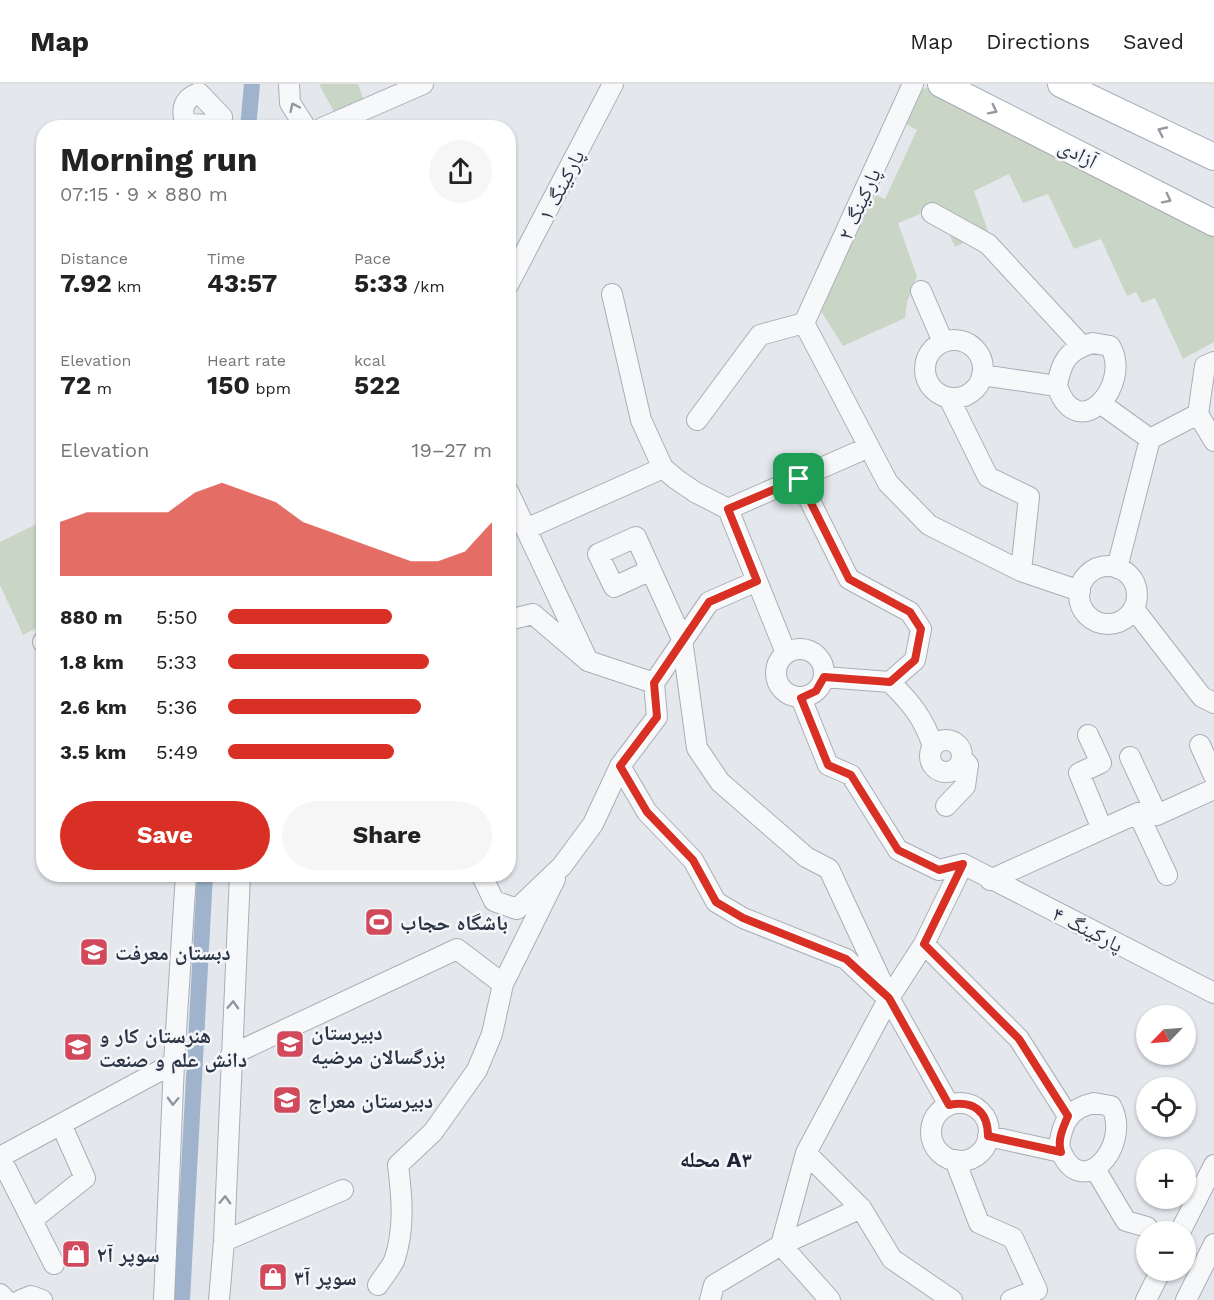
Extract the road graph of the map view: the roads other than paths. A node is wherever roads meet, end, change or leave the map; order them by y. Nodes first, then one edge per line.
1 (289, 84) edge
2 (423, 84) edge
3 (613, 84) edge
4 (913, 84) edge
5 (941, 84) edge
6 (1061, 84) edge
7 (195, 89) edge
8 (184, 120) edge
9 (224, 120) edge
10 (301, 120) edge
11 (340, 120) edge
12 (1214, 158) edge
13 (932, 213) dead end
14 (1214, 223) edge
15 (516, 270) edge
16 (921, 291) dead end
17 (612, 294) dead end
18 (804, 323) junction
19 (943, 342) junction
20 (1082, 346) junction
21 (1214, 362) edge
22 (982, 375) junction
23 (1057, 386) junction
24 (949, 398) junction
25 (1100, 404) junction
26 (1198, 414) junction
27 (698, 420) dead end
28 (1150, 439) junction
29 (1214, 441) edge
30 (869, 447) junction
31 (663, 468) junction
32 (799, 479) junction
33 (516, 508) edge
34 (728, 509) junction
35 (526, 529) junction
36 (1117, 568) junction
37 (651, 570) dead end
38 (1021, 571) junction
39 (757, 581) junction
40 (1080, 591) junction
41 (1134, 609) junction
42 (516, 618) edge
43 (682, 639) junction
44 (786, 653) junction
45 (588, 661) junction
46 (824, 677) junction
47 (890, 682) junction
48 (654, 683) junction
49 (801, 698) junction
50 (1214, 703) edge
51 (1088, 735) dead end
52 (1200, 745) dead end
53 (1130, 757) dead end
54 (620, 766) junction
55 (1213, 790) edge
56 (946, 806) dead end
57 (1147, 814) junction
58 (1102, 829) junction
59 (963, 864) junction
60 (562, 866) junction
61 (1167, 875) dead end
62 (990, 880) junction
63 (185, 882) edge
64 (240, 882) edge
65 (485, 882) edge
66 (924, 944) junction
67 (503, 984) junction
68 (1214, 993) edge
69 (889, 998) junction
70 (231, 1054) junction
71 (174, 1063) junction
72 (949, 1105) junction
73 (1068, 1116) junction
74 (62, 1124) junction
75 (988, 1136) junction
76 (1061, 1152) junction
77 (806, 1153) junction
78 (0, 1157) edge
79 (955, 1160) junction
80 (1214, 1165) edge
81 (1095, 1169) junction
82 (343, 1190) dead end
83 (861, 1208) junction
84 (32, 1220) junction
85 (1186, 1221) edge
86 (1136, 1224) edge
87 (224, 1241) junction
88 (1214, 1244) edge
89 (782, 1245) junction
90 (54, 1264) dead end
91 (1156, 1281) edge
92 (378, 1285) dead end
93 (0, 1294) edge
94 (716, 1295) edge
95 (6, 1300) edge
96 (21, 1300) edge
97 (42, 1300) edge
98 (164, 1300) edge
99 (219, 1300) edge
100 (830, 1300) edge
101 (952, 1300) edge
102 (1011, 1300) edge
103 (1146, 1300) edge
104 (1186, 1300) edge

10 -> 1 street
2 - 11 street
3 - 15 street, پارکینگ ۱
4 - 18 street, پارکینگ ۲
5 -> 14 main road, آزادی
12 -> 6 main road
7 - 8 street
7 - 9 street
13 - 20 street
16 - 19 street
17 - 31 street
18 - 27 street
18 - 30 street
19 - 22 street
19 - 24 street
20 - 23 street
20 - 25 street
21 - 26 street
22 - 23 street
22 - 24 street
23 - 25 street
24 - 38 street
25 - 28 street
26 - 28 street
26 - 29 street
28 - 36 street
30 - 32 street
30 - 38 street
31 - 34 street
31 - 35 street
32 - 34 street
32 - 47 street
33 - 35 street
34 - 39 street
35 - 45 street
36 - 40 street
36 - 41 street
37 - 43 street
38 - 40 street
39 - 43 street
39 - 44 street
40 - 41 street
41 - 50 street
42 - 45 street
43 - 48 street
43 - 69 street
44 - 46 street
44 - 49 street
45 - 48 street
46 - 47 street
46 - 49 street
47 - 56 street
48 - 54 street
49 - 59 street
51 - 58 street
52 - 55 street
53 - 57 street
54 - 60 street
54 - 69 street
55 - 57 street
57 - 58 street
57 - 61 street
58 - 62 street
59 - 62 street, پارکینگ ۴
59 - 66 street
60 - 65 street
60 - 67 street
62 - 68 street, پارکینگ ۴
63 - 71 street
70 -> 64 street
66 - 69 street
66 - 73 street
67 - 70 street
67 - 92 street
69 - 72 street
69 - 77 street
87 -> 70 street
71 - 74 street
71 -> 98 street
72 - 75 street
72 - 79 street
73 - 76 street
73 - 81 street
74 - 78 street
74 - 84 street
75 - 76 street
75 - 79 street
76 - 81 street
77 - 83 street
77 - 89 street
78 - 84 street
79 - 102 street
80 - 85 street
81 - 86 street
82 - 87 street
83 - 89 street
83 - 101 street
84 - 90 street
87 - 99 street
88 - 104 street
89 - 94 street
89 - 100 street
91 - 103 street
93 - 95 street
96 - 97 street

